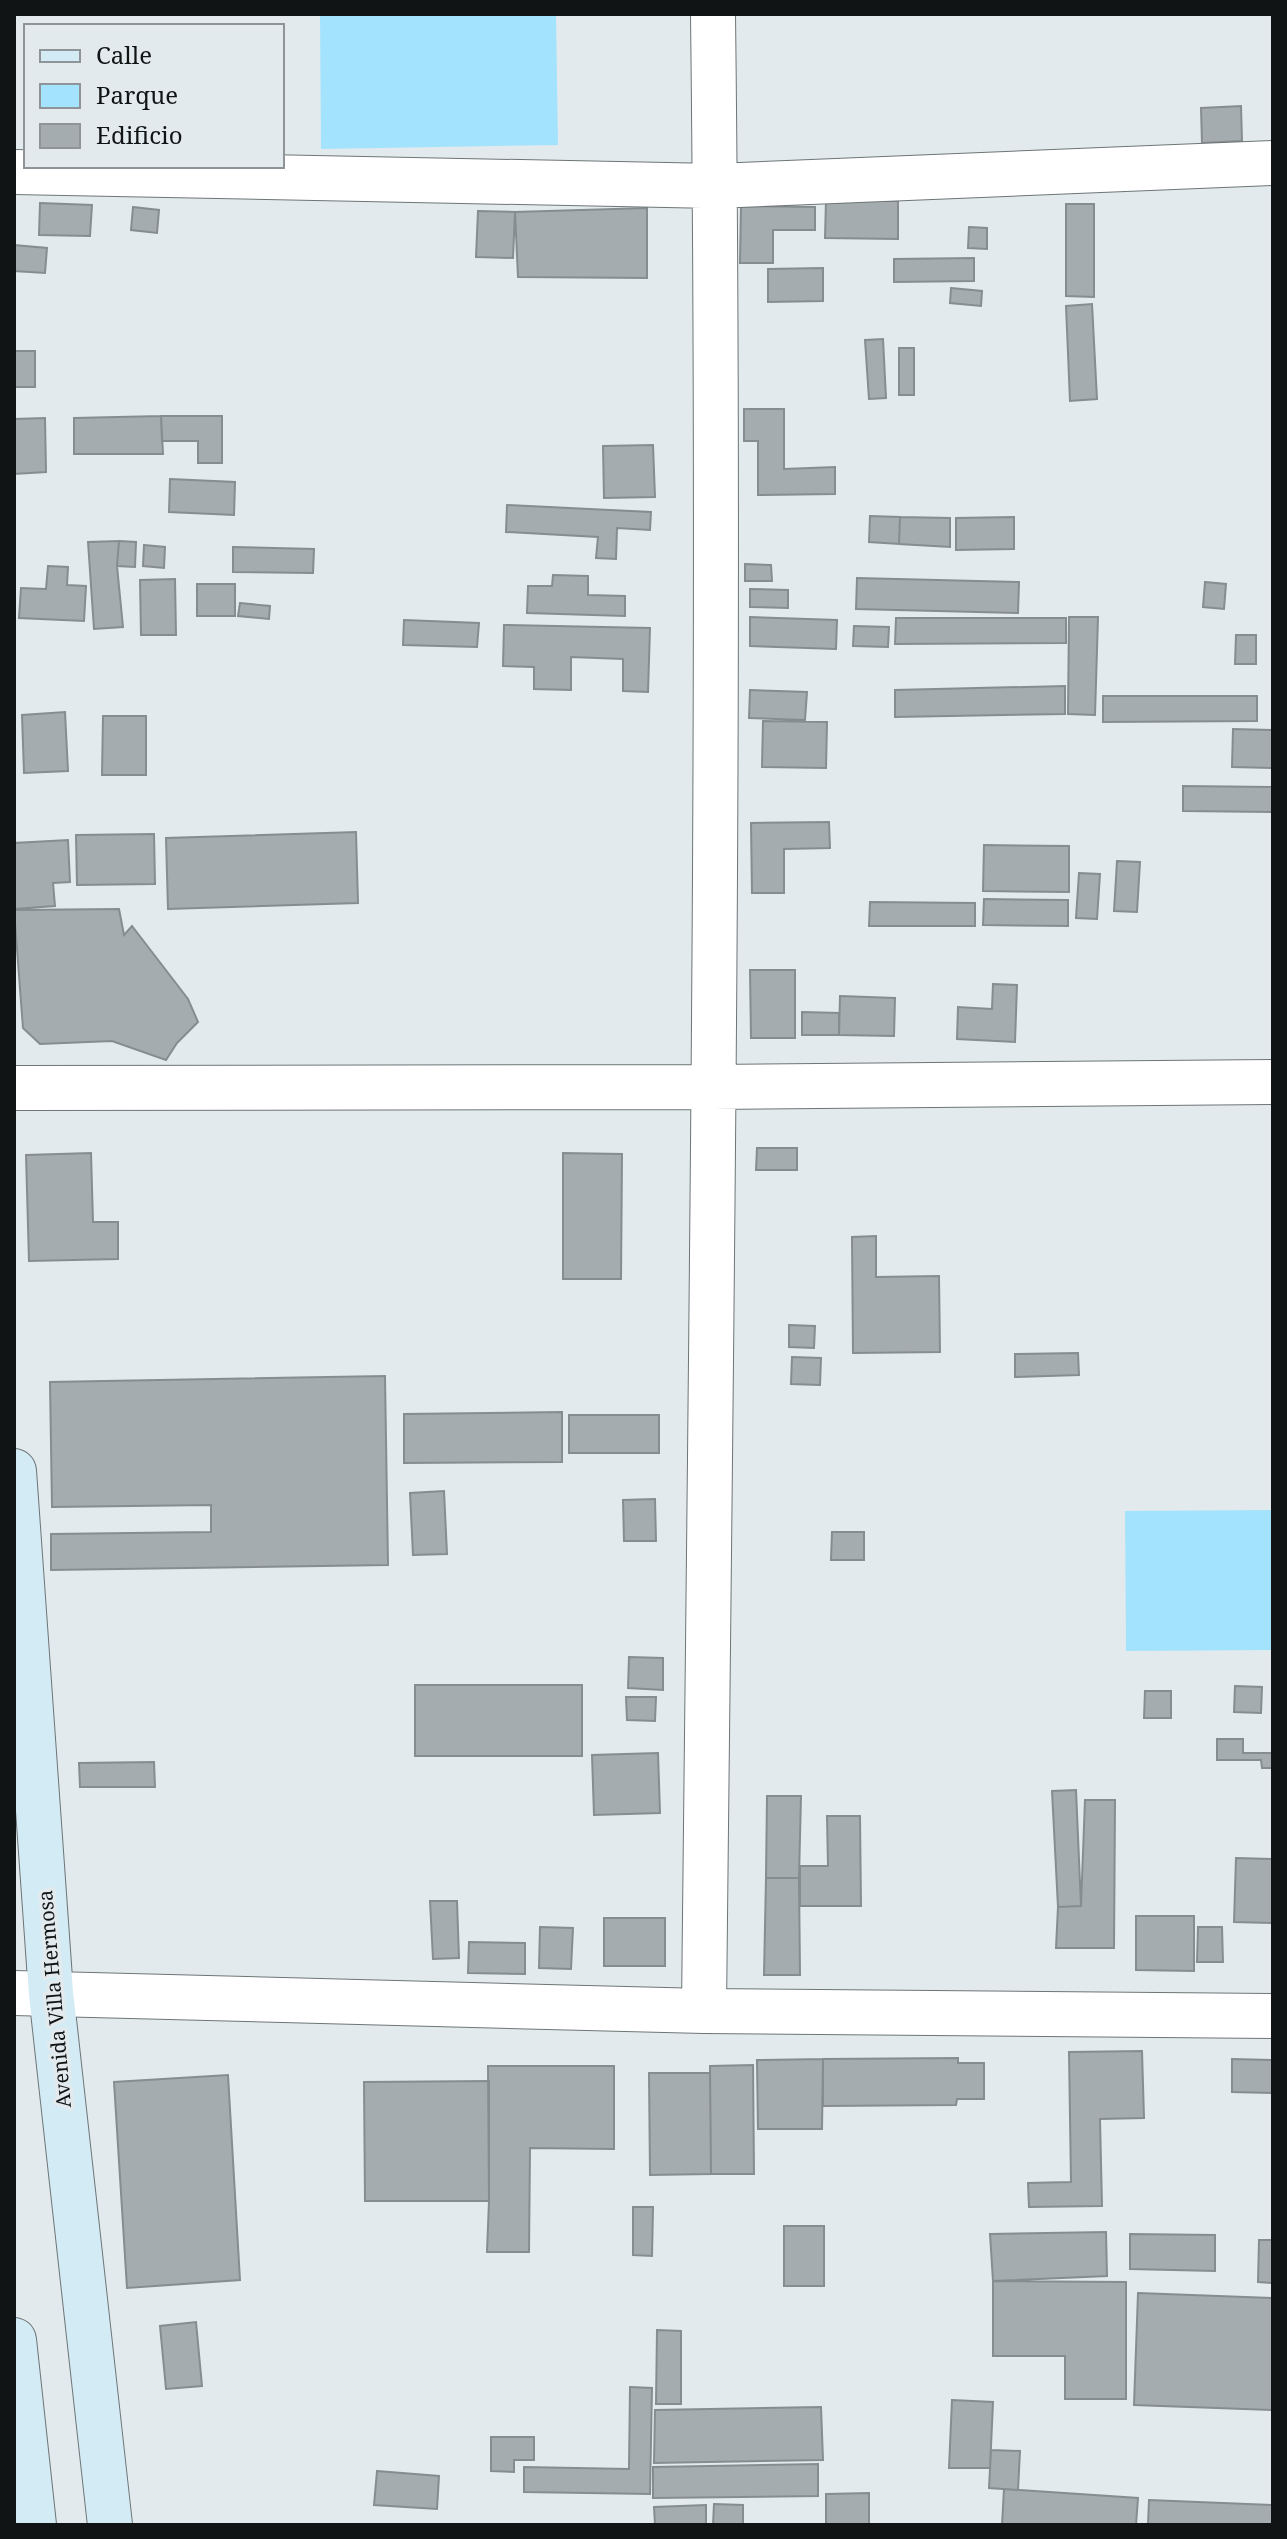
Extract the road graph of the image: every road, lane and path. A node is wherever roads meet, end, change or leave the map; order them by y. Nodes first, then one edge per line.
1 (713, 14) edge
2 (1273, 163) edge
3 (14, 172) edge
4 (715, 186) junction
5 (1273, 1082) edge
6 (713, 1087) junction
7 (14, 1088) edge
8 (14, 1471) edge
9 (32, 1993) edge
10 (704, 2011) junction
11 (1273, 2016) edge
12 (14, 2340) edge
13 (34, 2525) edge
14 (110, 2525) edge

1 - 4 street
2 - 4 street
3 - 4 street
4 - 6 street
5 - 6 street
6 - 7 street
6 - 10 street
8 - 9 street, Avenida Villa Hermosa
9 - 10 street
9 - 14 street, Avenida Villa Hermosa
10 - 11 street
12 - 13 street

